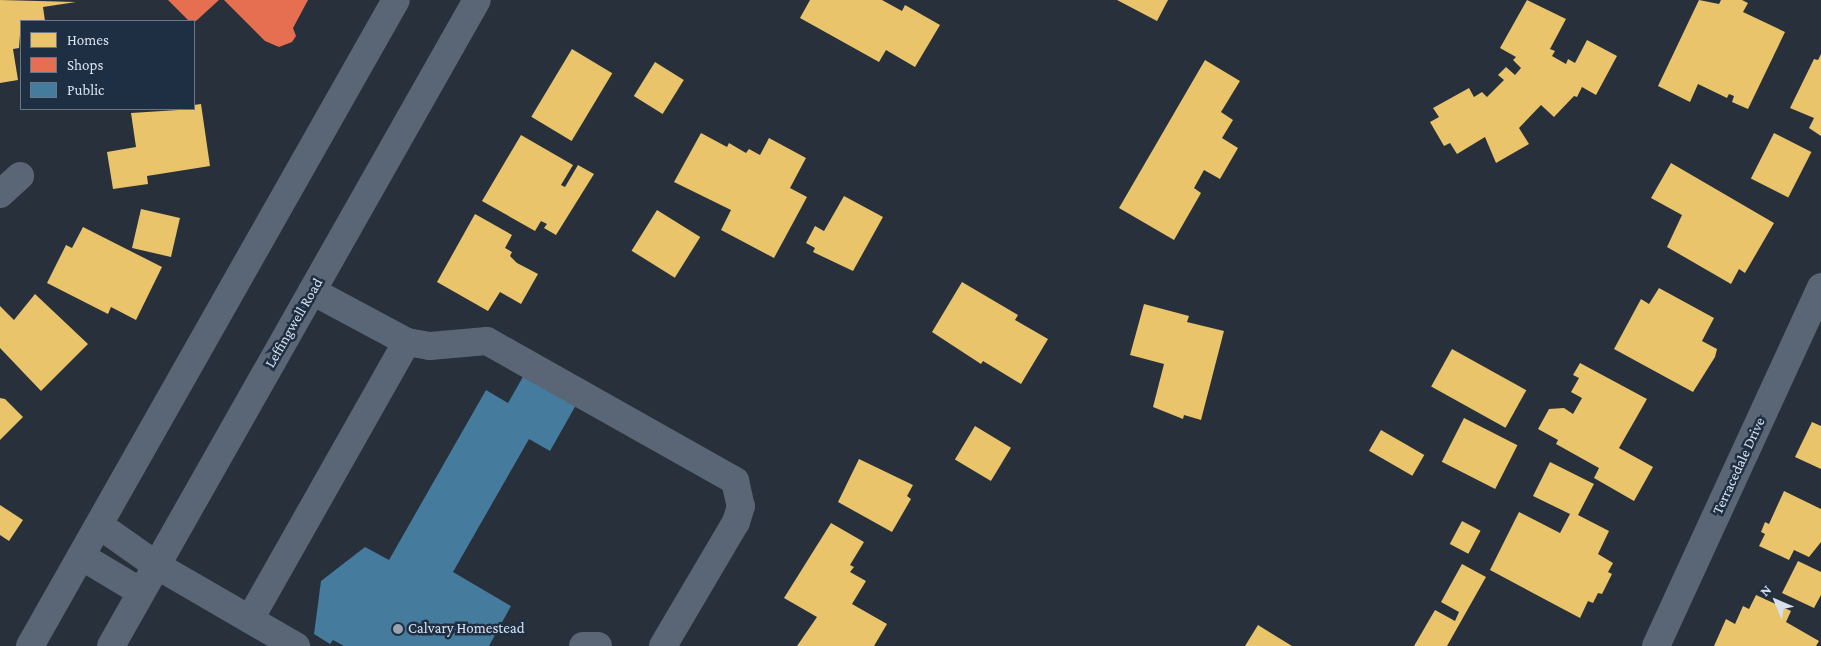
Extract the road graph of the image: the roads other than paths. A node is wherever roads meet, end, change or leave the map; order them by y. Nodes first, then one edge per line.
1 (396, 0) edge
2 (477, 0) edge
3 (1821, 287) edge
4 (312, 291) junction
5 (407, 342) junction
6 (99, 525) junction
7 (80, 556) junction
8 (156, 566) junction
9 (141, 592) junction
10 (250, 619) junction
11 (30, 646) edge
12 (111, 646) edge
13 (296, 646) edge
14 (583, 646) edge
15 (598, 646) edge
16 (663, 646) edge
17 (1656, 646) edge

1 - 6 main road
2 - 4 main road, Leffingwell Road
3 - 17 main road, Terracedale Drive
4 - 5 main road
4 - 8 main road, Leffingwell Road
5 - 10 main road
5 - 16 main road
6 - 7 main road
6 - 8 main road
7 - 9 main road
7 - 11 main road
8 - 9 main road, Leffingwell Road
8 - 10 main road
9 - 12 main road, Leffingwell Road
10 - 13 main road
14 - 15 main road

